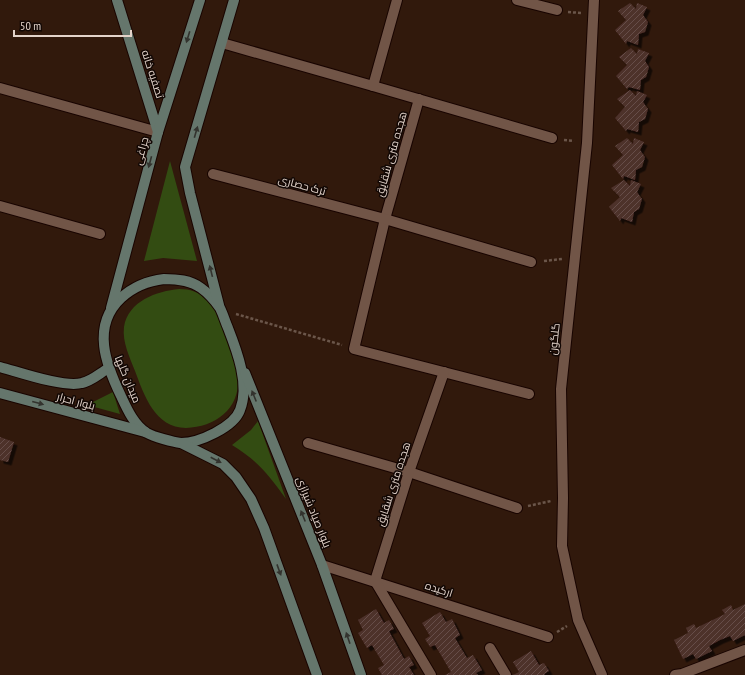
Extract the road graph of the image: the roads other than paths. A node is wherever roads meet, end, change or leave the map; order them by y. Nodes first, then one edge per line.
1 (117, 0) edge
2 (200, 0) edge
3 (234, 0) edge
4 (397, 0) edge
5 (517, 0) edge
6 (594, 0) edge
7 (557, 10) road end
8 (222, 44) junction
9 (373, 86) junction
10 (0, 88) edge
11 (420, 99) junction
12 (158, 132) junction
13 (552, 138) road end
14 (213, 174) dead end
15 (0, 206) edge
16 (385, 219) junction
17 (100, 234) dead end
18 (531, 262) road end
19 (220, 309) junction
20 (111, 310) junction
21 (240, 359) junction
22 (0, 367) edge
23 (108, 368) junction
24 (444, 372) junction
25 (0, 393) edge
26 (529, 394) dead end
27 (146, 432) junction
28 (181, 443) junction
29 (308, 443) dead end
30 (409, 472) junction
31 (517, 508) road end
32 (322, 564) junction
33 (375, 581) junction
34 (548, 637) road end
35 (490, 648) dead end
36 (745, 650) edge
37 (317, 675) edge
38 (361, 675) edge
39 (431, 675) edge
40 (506, 675) edge
41 (602, 675) edge
42 (675, 675) edge

1 - 12 street, تصفیه خانه
2 -> 12 street, چراغی
3 - 8 street
4 - 9 street
5 - 7 street
6 - 41 street, گلگون
8 - 9 street
19 -> 8 street
9 - 11 street
10 - 12 street
11 - 13 street
11 - 16 street, هجده متری شقایق
12 -> 20 street, چراغی
14 - 16 street, ترک حصاری
15 - 17 street
16 - 18 street, ترک حصاری
16 - 24 street, هجده متری شقایق
19 - 20 street, میدان گلها
19 - 21 street, میدان گلها
20 - 23 street, میدان گلها
21 - 28 street, میدان گلها
32 -> 21 street, بلوار صیاد شیرازی
22 - 23 street, بلوار احرار
23 - 27 street, میدان گلها
24 - 26 street
24 - 30 street, هجده متری شقایق
25 -> 27 street, بلوار احرار
27 - 28 street, میدان گلها
28 -> 37 street
29 - 30 street
30 - 31 street
30 - 33 street, هجده متری شقایق
32 - 33 street, ارکیده
38 -> 32 street, بلوار صیاد شیرازی
33 - 34 street, ارکیده
33 - 39 street
35 - 40 street
36 - 42 street

